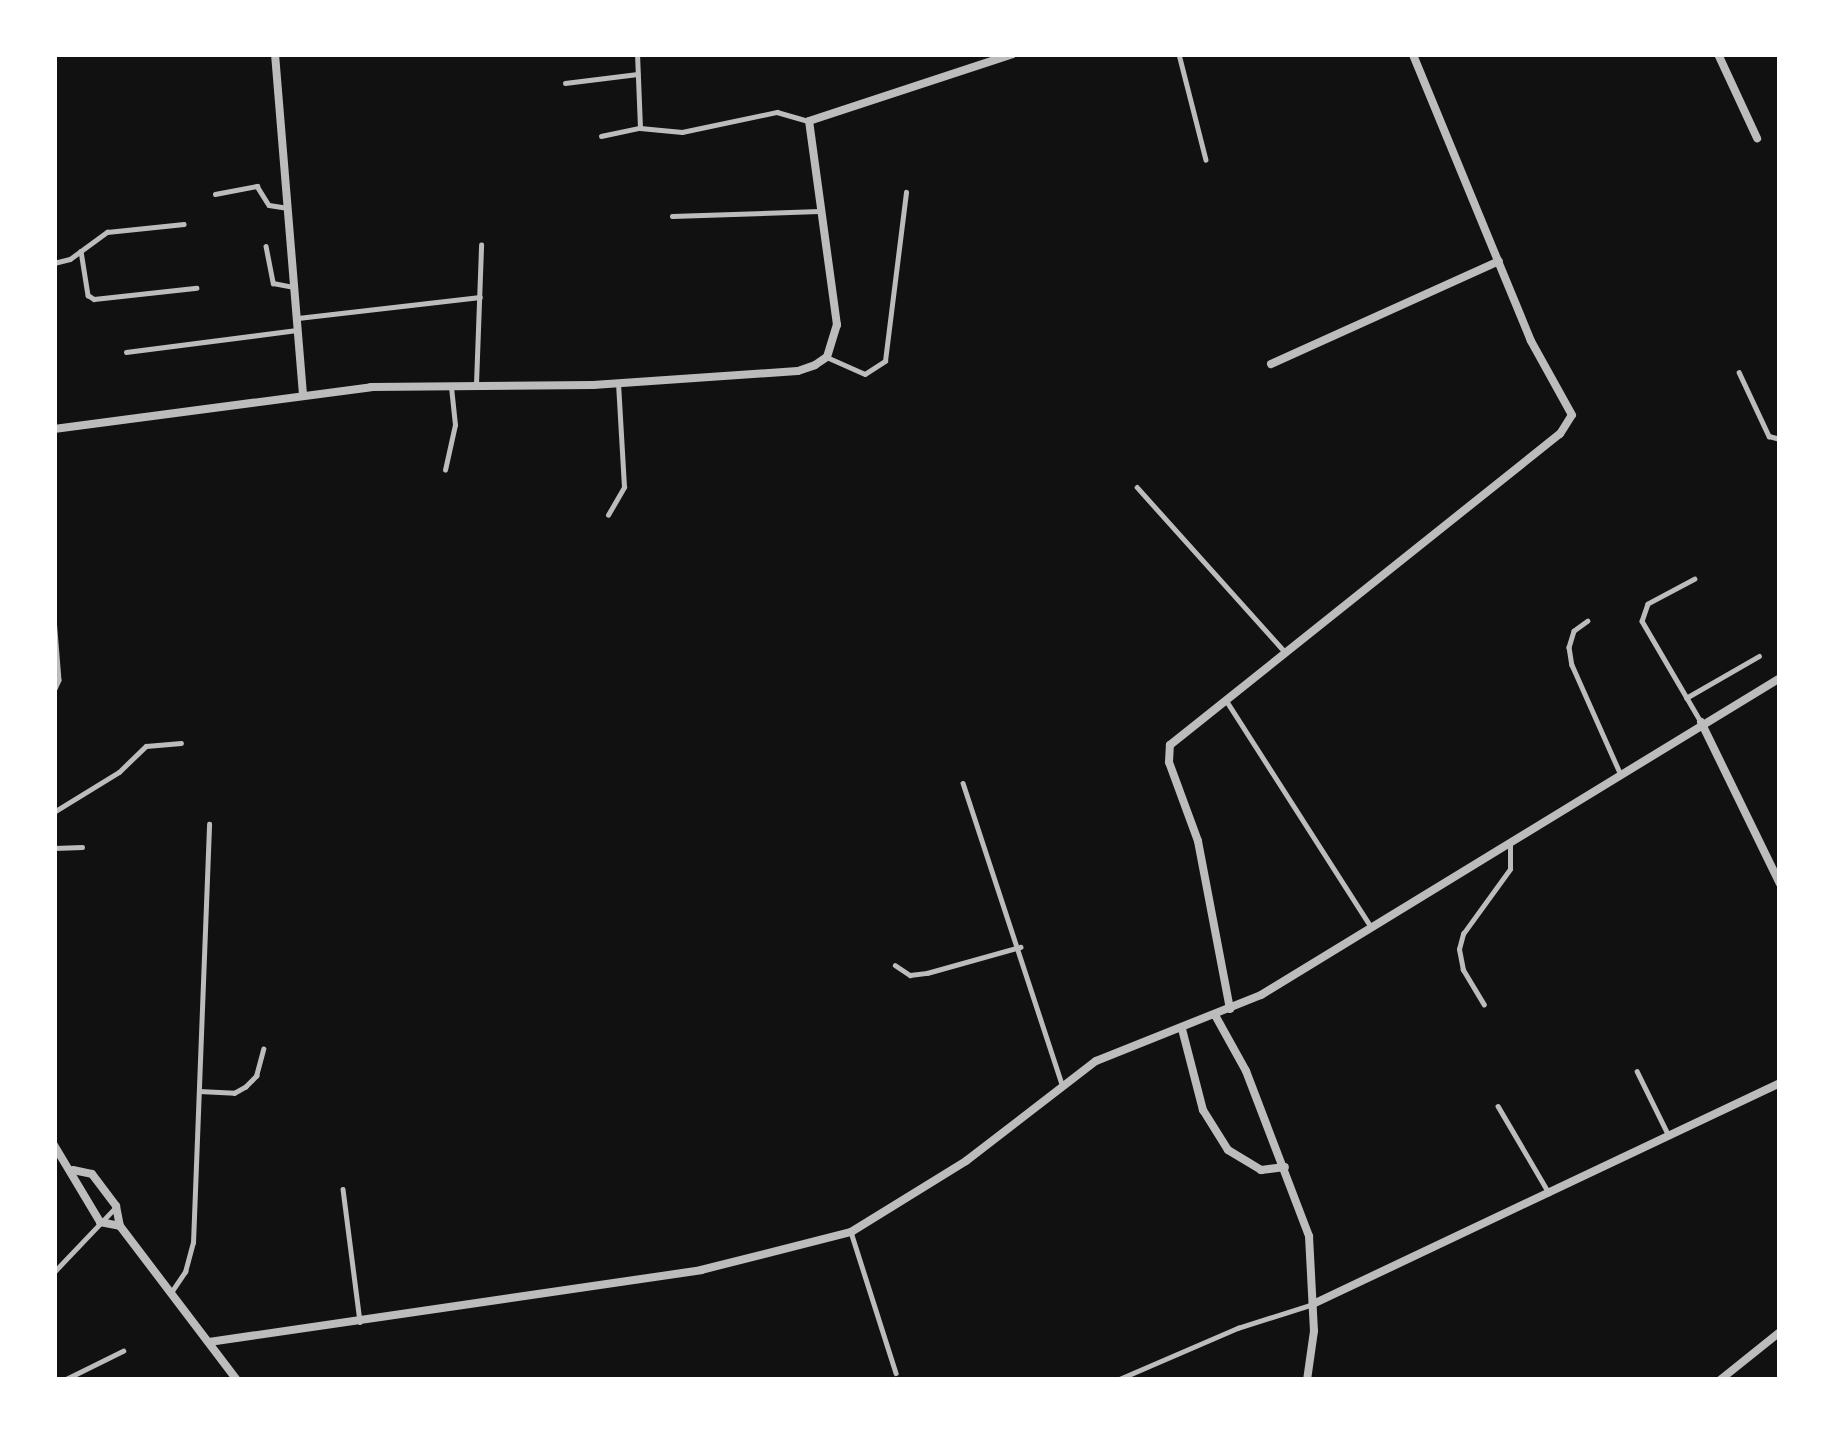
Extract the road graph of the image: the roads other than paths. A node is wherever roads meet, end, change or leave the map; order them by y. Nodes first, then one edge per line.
1 (275, 54) edge
2 (637, 54) edge
3 (1013, 54) edge
4 (1179, 54) edge
5 (1414, 54) edge
6 (1718, 54) edge
7 (640, 74) junction
8 (565, 83) dead end
9 (808, 121) junction
10 (640, 128) junction
11 (601, 136) dead end
12 (1757, 138) dead end
13 (1206, 160) dead end
14 (906, 192) dead end
15 (215, 194) dead end
16 (288, 208) junction
17 (819, 211) junction
18 (672, 216) dead end
19 (184, 224) dead end
20 (481, 245) dead end
21 (266, 246) dead end
22 (81, 251) junction
23 (1499, 261) junction
24 (54, 263) edge
25 (293, 287) junction
26 (196, 288) dead end
27 (480, 297) junction
28 (298, 318) junction
29 (297, 330) junction
30 (126, 352) dead end
31 (827, 357) junction
32 (1271, 364) dead end
33 (1739, 372) dead end
34 (618, 383) junction
35 (450, 384) junction
36 (476, 384) junction
37 (303, 393) junction
38 (54, 429) edge
39 (1780, 440) edge
40 (445, 470) dead end
41 (1138, 488) dead end
42 (608, 515) dead end
43 (1695, 579) dead end
44 (54, 618) edge
45 (1588, 621) dead end
46 (1285, 652) junction
47 (1759, 656) dead end
48 (1780, 678) edge
49 (54, 691) edge
50 (1687, 698) junction
51 (1226, 699) junction
52 (1701, 722) junction
53 (181, 743) dead end
54 (1620, 773) junction
55 (963, 783) dead end
56 (54, 812) edge
57 (209, 824) dead end
58 (1510, 843) junction
59 (54, 848) edge
60 (82, 848) dead end
61 (1780, 884) edge
62 (1371, 927) junction
63 (1020, 947) junction
64 (895, 964) dead end
65 (1484, 1005) dead end
66 (1230, 1009) junction
67 (1215, 1016) junction
68 (1182, 1029) junction
69 (263, 1048) dead end
70 (1637, 1071) dead end
71 (1780, 1083) edge
72 (1062, 1084) junction
73 (199, 1091) junction
74 (1498, 1106) dead end
75 (1669, 1136) junction
76 (54, 1145) edge
77 (1285, 1167) junction
78 (73, 1170) junction
79 (343, 1189) dead end
80 (1549, 1193) junction
81 (116, 1206) junction
82 (100, 1222) junction
83 (120, 1226) junction
84 (851, 1232) junction
85 (54, 1273) edge
86 (170, 1294) junction
87 (1313, 1304) junction
88 (360, 1322) junction
89 (1780, 1332) edge
90 (208, 1342) junction
91 (123, 1351) dead end
92 (896, 1373) dead end
93 (64, 1380) edge
94 (237, 1380) edge
95 (1117, 1380) edge
96 (1307, 1380) edge
97 (1720, 1380) edge

1 - 16 street
2 - 7 lane
3 - 9 street
4 - 13 lane
5 - 23 street
6 - 12 street
7 - 8 lane
7 - 10 lane
9 - 10 lane
9 - 17 street
10 - 11 lane
14 - 31 lane
15 - 16 lane
16 - 25 street
17 - 18 lane
17 - 31 street
19 - 22 lane
20 - 27 lane
21 - 25 lane
22 - 24 lane
22 - 26 lane
23 - 32 street
23 - 46 street
25 - 28 street
27 - 28 lane
27 - 36 lane
28 - 29 street
29 - 30 lane
29 - 37 street
31 - 34 street
33 - 39 lane
34 - 36 street
34 - 42 lane
35 - 36 street
35 - 37 street
35 - 40 lane
37 - 38 street
41 - 46 lane
43 - 50 lane
44 - 49 lane
45 - 54 lane
46 - 51 street
47 - 50 lane
48 - 52 street
50 - 52 lane
51 - 62 lane
51 - 66 street
52 - 54 street
52 - 61 street
53 - 56 lane
54 - 58 street
55 - 63 lane
57 - 73 lane
58 - 62 street
58 - 65 lane
59 - 60 lane
62 - 66 street
63 - 64 lane
63 - 72 lane
66 - 67 street
67 - 68 street
67 - 77 street
68 - 72 street
68 - 77 street
69 - 73 lane
70 - 75 lane
71 - 75 street
72 - 84 street
73 - 86 lane
74 - 80 lane
75 - 80 street
76 - 78 street
77 - 87 street
78 - 81 street
78 - 82 street
79 - 88 lane
80 - 87 street
81 - 82 lane
81 - 83 street
82 - 83 street
82 - 85 lane
83 - 86 street
84 - 88 street
84 - 92 lane
86 - 90 street
87 - 95 lane
87 - 96 street
88 - 90 street
89 - 97 street
90 - 94 street
91 - 93 lane

